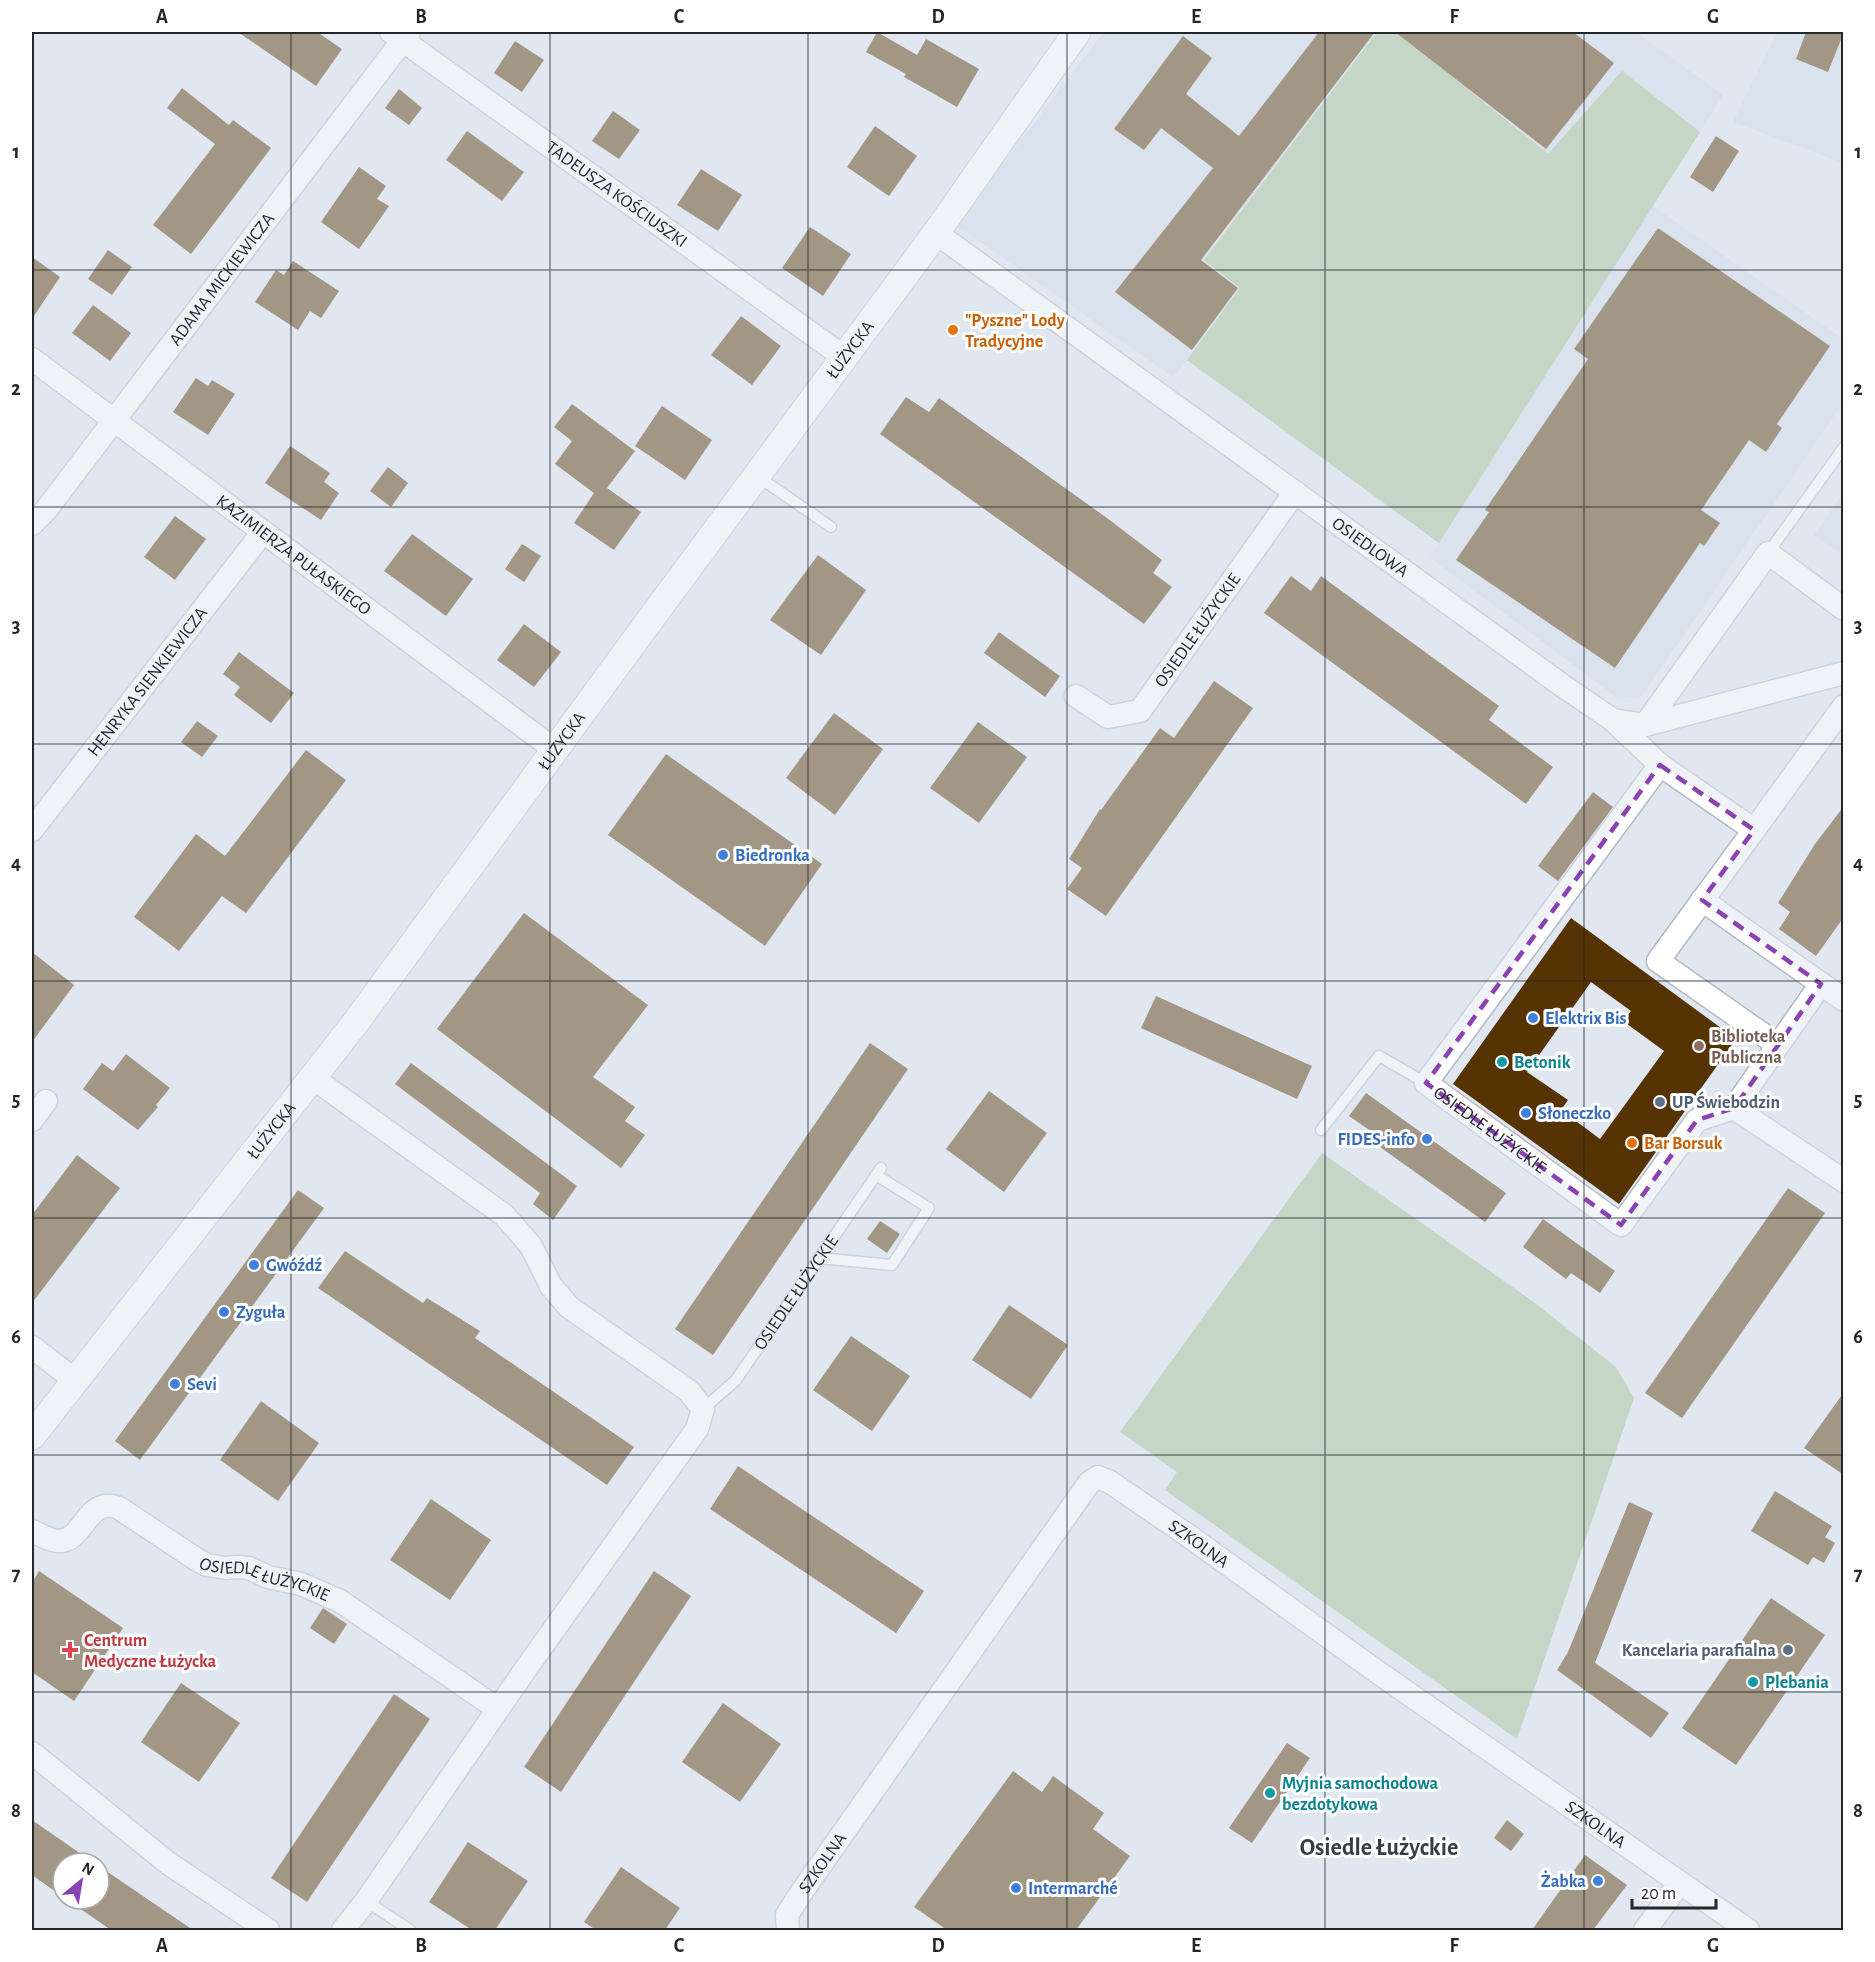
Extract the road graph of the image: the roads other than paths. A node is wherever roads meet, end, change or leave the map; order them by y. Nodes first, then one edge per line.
1 (1077, 32) edge
2 (400, 35) edge
3 (936, 233) junction
4 (844, 357) junction
5 (32, 359) edge
6 (114, 421) junction
7 (1844, 447) edge
8 (756, 476) junction
9 (1295, 492) junction
10 (32, 524) edge
11 (831, 527) dead end
12 (262, 532) junction
13 (1768, 554) junction
14 (1844, 609) edge
15 (1844, 673) edge
16 (1076, 696) dead end
17 (1844, 706) edge
18 (1613, 720) junction
19 (1645, 725) junction
20 (555, 750) junction
21 (1660, 765) junction
22 (32, 830) edge
23 (1754, 830) junction
24 (1701, 900) junction
25 (1821, 984) junction
26 (1844, 1000) edge
27 (1778, 1045) junction
28 (313, 1078) junction
29 (1426, 1083) junction
30 (46, 1101) dead end
31 (1734, 1108) junction
32 (32, 1120) edge
33 (1322, 1130) dead end
34 (1844, 1182) edge
35 (819, 1258) junction
36 (32, 1347) edge
37 (76, 1381) junction
38 (703, 1409) junction
39 (32, 1436) edge
40 (32, 1532) edge
41 (498, 1709) junction
42 (32, 1753) edge
43 (1680, 1883) junction
44 (366, 1901) junction
45 (268, 1930) edge
46 (343, 1930) edge
47 (410, 1930) edge
48 (788, 1930) edge
49 (1645, 1930) edge
50 (1748, 1930) edge

1 - 3 street, ŁUŻYCKA
2 - 4 street, TADEUSZA KOŚCIUSZKI
2 - 6 street, ADAMA MICKIEWICZA
3 - 4 street, ŁUŻYCKA
3 - 9 street, OSIEDLOWA
4 - 8 street, ŁUŻYCKA
5 - 6 street, KAZIMIERZA PUŁASKIEGO
6 - 10 street, ADAMA MICKIEWICZA
6 - 12 street, KAZIMIERZA PUŁASKIEGO
7 - 13 lane
8 - 11 lane
8 - 20 street, ŁUŻYCKA
9 - 16 street, OSIEDLE ŁUŻYCKIE
9 - 18 street, OSIEDLOWA
12 - 20 street, KAZIMIERZA PUŁASKIEGO
12 - 22 street, HENRYKA SIENKIEWICZA
13 - 14 street
13 - 19 street
15 - 19 street, OSIEDLOWA
17 - 23 street
18 - 19 street, OSIEDLOWA
18 - 21 street
20 - 28 street, ŁUŻYCKA
21 - 23 street
21 - 29 street, OSIEDLE ŁUŻYCKIE
23 - 24 street
24 - 25 street
24 - 27 street
25 - 26 street
25 - 27 street
27 - 31 street
28 - 37 street, ŁUŻYCKA
28 - 38 street
29 - 31 street, OSIEDLE ŁUŻYCKIE
29 - 33 lane
30 - 32 street
31 - 34 street
35 - 35 lane, OSIEDLE ŁUŻYCKIE
35 - 38 lane, OSIEDLE ŁUŻYCKIE
36 - 37 street
37 - 39 street, ŁUŻYCKA
38 - 41 street, OSIEDLE ŁUŻYCKIE
40 - 41 street, OSIEDLE ŁUŻYCKIE
41 - 44 street, OSIEDLE ŁUŻYCKIE
42 - 45 street
43 - 48 street, SZKOLNA
43 - 49 street
43 - 50 street, SZKOLNA
44 - 46 street, OSIEDLE ŁUŻYCKIE
44 - 47 lane

